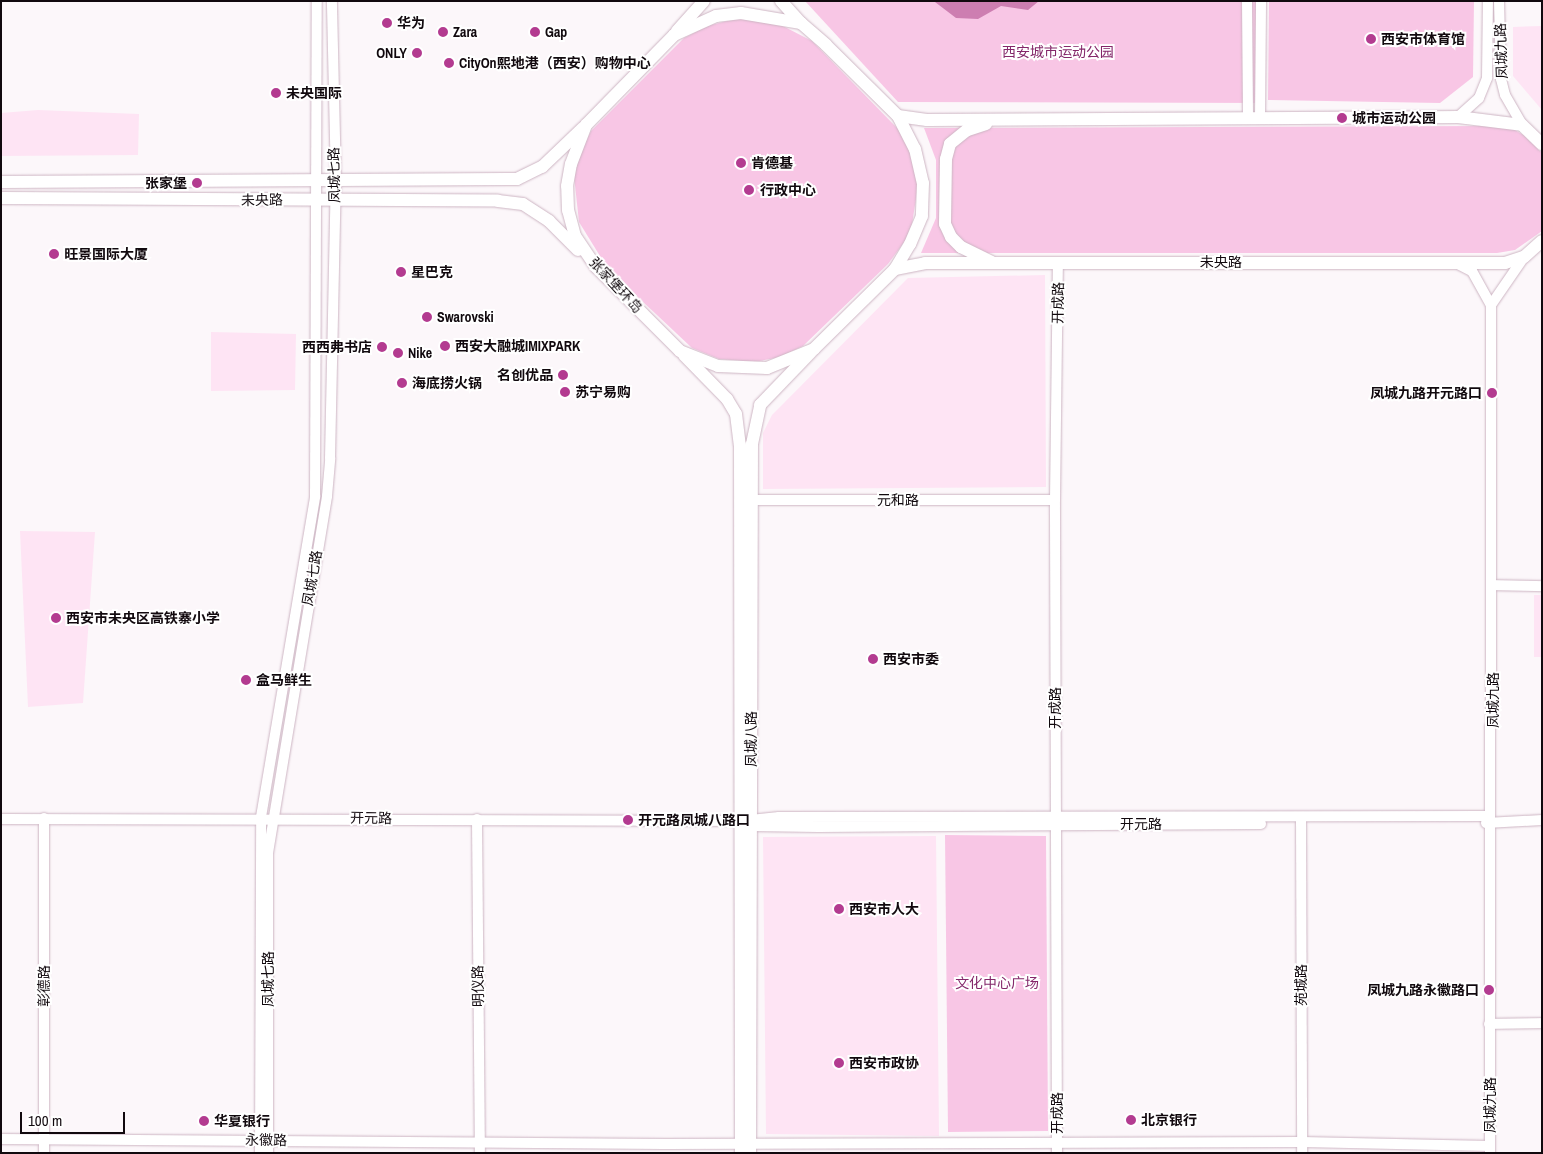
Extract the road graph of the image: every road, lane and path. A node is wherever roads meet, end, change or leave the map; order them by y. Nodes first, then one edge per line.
1 (317, 1) edge
2 (332, 1) edge
3 (704, 1) edge
4 (782, 1) edge
5 (1247, 1) edge
6 (1261, 1) edge
7 (1488, 1) edge
8 (1499, 1) edge
9 (801, 23) junction
10 (674, 35) junction
11 (898, 116) junction
12 (1458, 117) junction
13 (1254, 118) junction
14 (998, 120) junction
15 (1522, 124) junction
16 (586, 125) junction
17 (1542, 144) edge
18 (1, 182) edge
19 (315, 182) junction
20 (336, 182) junction
21 (1, 198) edge
22 (335, 199) junction
23 (315, 200) junction
24 (1542, 241) edge
25 (1524, 257) junction
26 (994, 263) junction
27 (1058, 263) junction
28 (1455, 263) junction
29 (596, 267) junction
30 (895, 269) junction
31 (1492, 305) junction
32 (814, 349) junction
33 (680, 351) junction
34 (745, 500) junction
35 (1055, 500) junction
36 (1493, 585) junction
37 (1542, 586) edge
38 (261, 817) junction
39 (272, 817) junction
40 (1, 818) edge
41 (44, 818) junction
42 (477, 819) junction
43 (1056, 820) junction
44 (1490, 820) junction
45 (1542, 820) edge
46 (748, 821) junction
47 (1301, 821) junction
48 (1542, 1023) edge
49 (1489, 1024) junction
50 (1, 1139) edge
51 (44, 1139) junction
52 (264, 1140) junction
53 (745, 1147) edge
54 (1057, 1147) edge
55 (1302, 1147) edge
56 (480, 1148) edge
57 (1490, 1149) edge
58 (44, 1153) edge
59 (260, 1153) edge
60 (268, 1153) edge

1 - 19 street, 凤城七路
2 - 20 street, 凤城七路
3 - 10 main road
4 - 9 main road
5 - 13 street
6 - 13 street
7 - 12 street, 凤城九路
8 - 15 street, 凤城九路
9 - 10 main road, 张家堡环岛
9 - 11 main road, 张家堡环岛
10 - 16 main road, 张家堡环岛
11 - 14 main road
11 - 30 main road, 张家堡环岛
12 - 13 main road
12 - 15 main road
13 - 14 main road
14 - 26 main road
15 - 17 main road
16 - 20 main road, 未央路
16 - 29 main road, 张家堡环岛
18 - 19 main road, 未央路
19 - 20 main road, 未央路
19 - 23 street, 凤城七路
20 - 22 street, 凤城七路
21 - 23 main road, 未央路
22 - 23 main road, 未央路
22 - 29 main road, 未央路
22 - 39 street, 凤城七路
23 - 38 street, 凤城七路
24 - 25 main road, 未央路
25 - 28 main road, 未央路
25 - 31 street
26 - 27 main road, 未央路
26 - 30 main road, 未央路
27 - 28 main road, 未央路
27 - 35 street, 开成路
28 - 31 street
29 - 33 main road, 张家堡环岛
30 - 32 main road, 张家堡环岛
31 - 36 street, 凤城九路
32 - 33 main road, 张家堡环岛
32 - 34 main road, 凤城八路
33 - 34 main road, 凤城八路
34 - 35 street, 元和路
34 - 46 main road, 凤城八路
35 - 43 street, 开成路
36 - 37 street
36 - 44 street, 凤城九路
38 - 39 street, 开元路
38 - 41 street, 开元路
38 - 52 street, 凤城七路
39 - 42 street, 开元路
39 - 52 street, 凤城七路
40 - 41 street, 开元路
41 - 51 street, 彰德路
42 - 46 street, 开元路
42 - 56 street, 明仪路
43 - 46 street, 开元路
43 - 47 street, 开元路
43 - 54 street, 开成路
44 - 45 street, 开元路
44 - 47 street, 开元路
44 - 49 street, 凤城九路
46 - 53 main road, 凤城八路
47 - 55 street, 苑城路
48 - 49 street
49 - 57 street, 凤城九路
50 - 51 street, 永徽路
51 - 52 street, 永徽路
51 - 58 street, 彰德路
52 - 56 street, 永徽路
52 - 59 street, 凤城七路
52 - 60 street, 凤城七路
53 - 54 street, 永徽路
53 - 56 street, 永徽路
54 - 55 street, 永徽路
55 - 57 street, 永徽路

